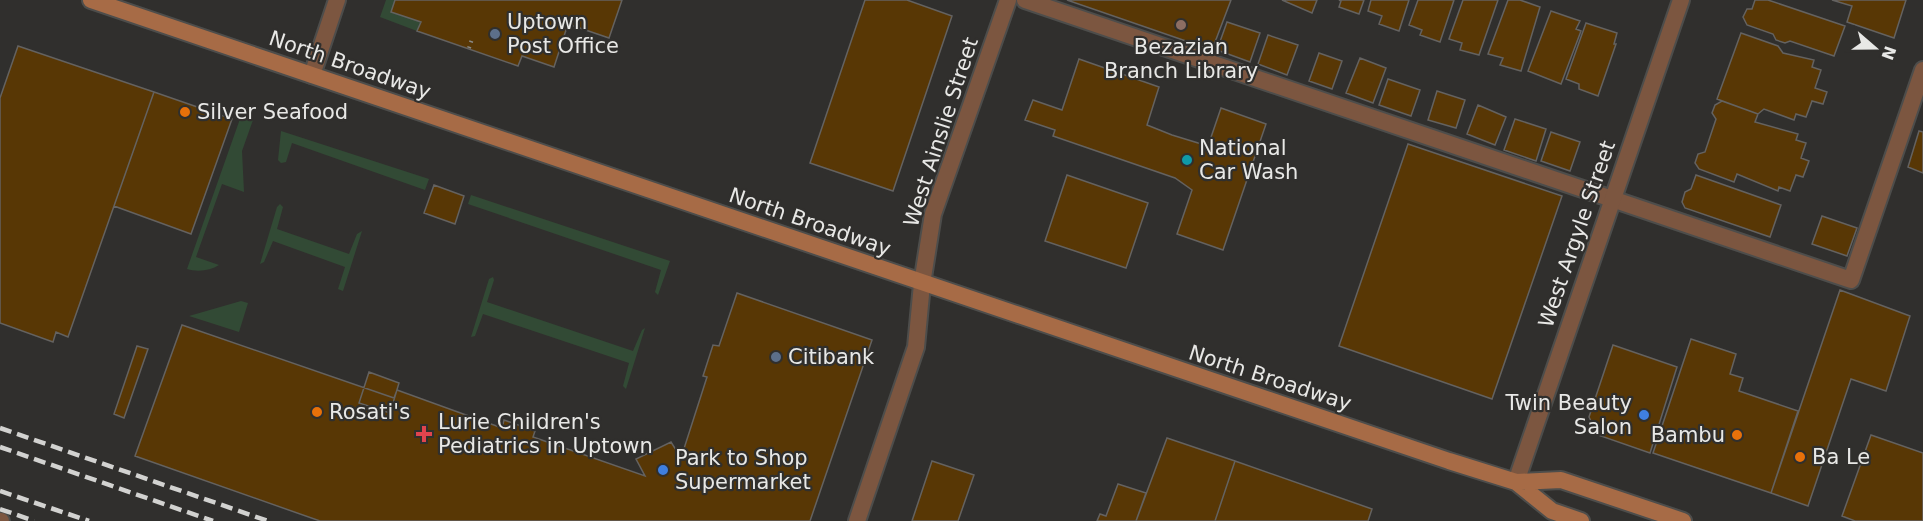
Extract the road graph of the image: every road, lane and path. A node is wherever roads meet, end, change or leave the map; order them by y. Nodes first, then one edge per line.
1 (91, 0) edge
2 (337, 0) edge
3 (1008, 0) edge
4 (1025, 0) edge
5 (1680, 0) edge
6 (472, 39) dead end
7 (469, 48) dead end
8 (1923, 70) edge
9 (312, 75) junction
10 (1612, 199) junction
11 (922, 284) junction
12 (1516, 482) junction
13 (857, 521) edge
14 (1581, 521) edge
15 (1683, 521) edge

1 - 9 main road, North Broadway
2 - 9 street
3 - 11 street, West Ainslie Street
4 - 10 street
5 - 10 street, West Argyle Street
6 - 7 path
8 - 10 street
9 - 11 main road, North Broadway
10 - 12 street, West Argyle Street
11 - 12 main road, North Broadway
11 - 13 street, West Ainslie Street
12 - 14 main road, North Broadway
12 - 15 main road, North Broadway

